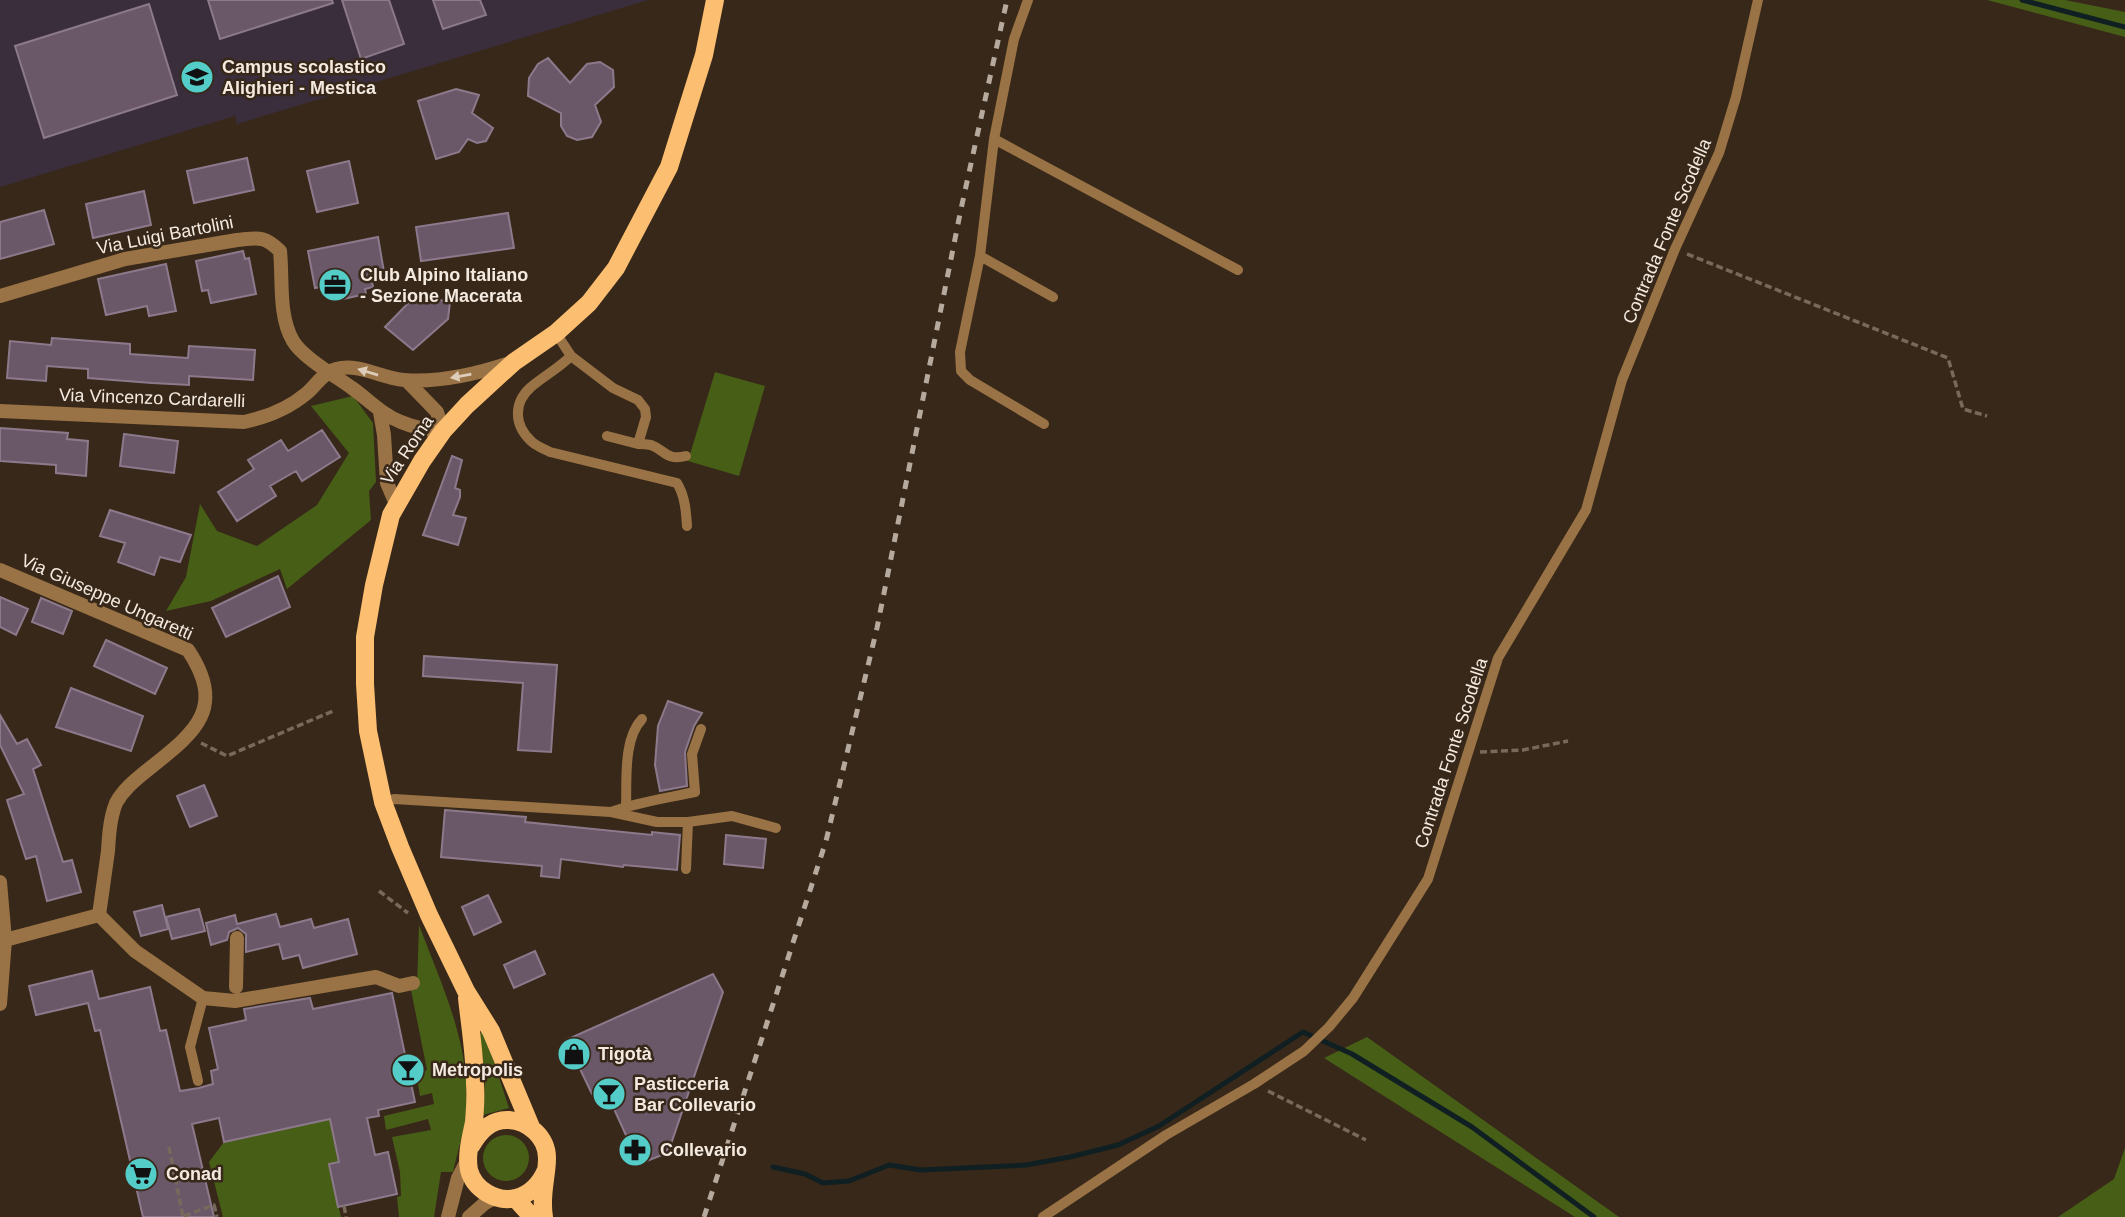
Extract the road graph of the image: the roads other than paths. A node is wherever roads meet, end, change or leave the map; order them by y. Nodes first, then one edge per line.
1 (1028, 0) edge
2 (1758, 0) edge
3 (716, 2) edge
4 (994, 139) junction
5 (980, 256) junction
6 (1238, 270) dead end
7 (0, 296) edge
8 (1054, 297) dead end
9 (556, 333) junction
10 (571, 356) junction
11 (513, 362) junction
12 (329, 372) junction
13 (407, 381) junction
14 (0, 411) edge
15 (380, 412) junction
16 (1044, 424) dead end
17 (443, 430) junction
18 (607, 436) dead end
19 (638, 444) junction
20 (686, 456) dead end
21 (396, 504) junction
22 (687, 526) dead end
23 (0, 570) edge
24 (642, 719) dead end
25 (701, 729) dead end
26 (383, 802) junction
27 (626, 806) junction
28 (611, 811) junction
29 (688, 822) junction
30 (776, 828) dead end
31 (686, 869) dead end
32 (0, 882) edge
33 (99, 915) junction
34 (237, 938) dead end
35 (5, 940) junction
36 (412, 983) dead end
37 (236, 987) dead end
38 (466, 991) junction
39 (203, 998) junction
40 (0, 1004) edge
41 (198, 1080) dead end
42 (531, 1127) junction
43 (469, 1154) junction
44 (546, 1170) junction
45 (496, 1197) junction
46 (515, 1198) junction
47 (448, 1217) edge
48 (470, 1217) edge
49 (532, 1217) edge
50 (544, 1217) edge
51 (1043, 1217) edge

1 - 4 lane
2 - 51 lane, Contrada Fonte Scodella
3 - 9 main road, Via Roma
4 - 5 lane
4 - 6 lane
5 - 8 lane
5 - 16 lane
7 - 12 street, Via Luigi Bartolini
9 - 10 lane
9 - 11 main road, Via Roma
10 - 19 lane
10 - 22 lane
11 -> 13 street
11 - 17 main road, Via Roma
13 -> 12 street
12 - 14 street, Via Vincenzo Cardarelli
12 - 15 street
13 - 17 street
15 - 17 street
15 - 21 street
17 - 21 main road, Via Roma
18 - 19 lane
19 - 20 lane
21 - 26 main road, Via Roma
23 - 33 street, Via Giuseppe Ungaretti
24 - 27 lane
25 - 27 lane
26 - 28 lane
26 - 38 main road, Via Roma
27 - 28 lane
28 - 29 lane
29 - 30 lane
29 - 31 lane
32 - 35 street
33 - 35 street
33 - 39 street
34 - 37 street
35 - 40 street
36 - 39 street
38 - 42 main road, Via Roma
38 - 43 main road, Via Roma
39 - 41 lane
42 - 43 main road
42 - 44 main road, Via Roma
43 - 45 main road
43 - 47 street
44 - 46 main road
44 - 50 main road, Via Roma
45 - 46 main road
45 - 48 street
46 - 49 main road

